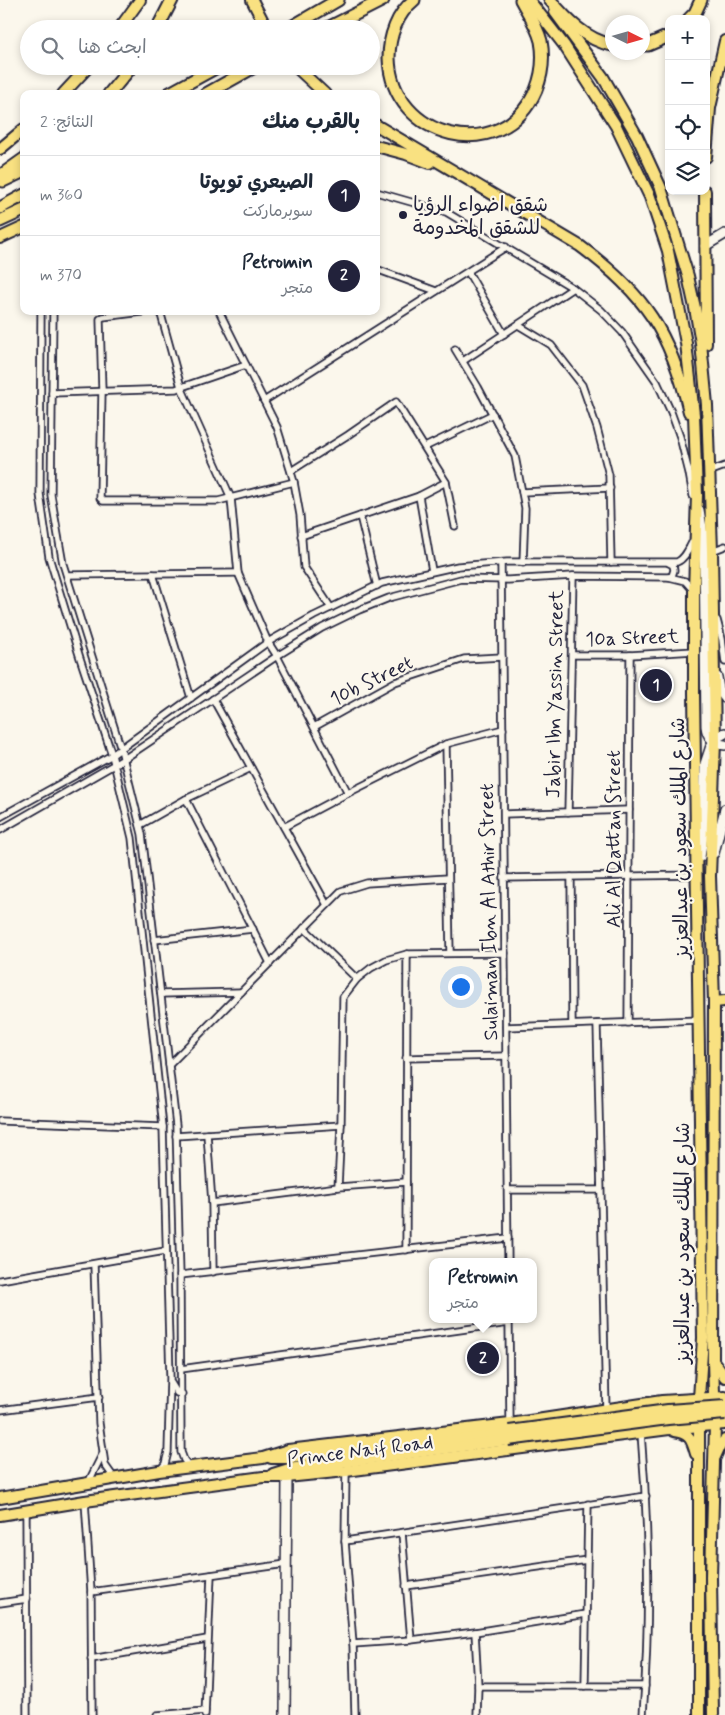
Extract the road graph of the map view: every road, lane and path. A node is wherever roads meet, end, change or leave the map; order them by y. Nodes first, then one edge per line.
1 (140, 0) edge
2 (172, 0) edge
3 (252, 0) edge
4 (338, 0) edge
5 (383, 0) edge
6 (414, 0) edge
7 (521, 0) edge
8 (530, 0) edge
9 (546, 0) edge
10 (550, 0) edge
11 (701, 0) edge
12 (693, 15) edge
13 (126, 20) edge
14 (162, 20) edge
15 (262, 20) edge
16 (304, 20) edge
17 (344, 20) edge
18 (665, 38) edge
19 (725, 41) edge
20 (605, 43) edge
21 (650, 44) edge
22 (81, 75) edge
23 (125, 75) edge
24 (203, 75) edge
25 (240, 75) edge
26 (304, 75) edge
27 (67, 90) edge
28 (112, 90) edge
29 (175, 90) edge
30 (213, 90) edge
31 (321, 90) edge
32 (380, 127) edge
33 (20, 132) edge
34 (380, 147) edge
35 (0, 149) edge
36 (707, 150) edge
37 (20, 162) edge
38 (20, 173) edge
39 (0, 176) edge
40 (0, 183) edge
41 (380, 193) edge
42 (705, 195) edge
43 (20, 197) edge
44 (507, 203) junction
45 (0, 208) edge
46 (20, 212) edge
47 (0, 221) edge
48 (20, 229) edge
49 (725, 234) edge
50 (0, 238) edge
51 (705, 246) junction
52 (506, 247) junction
53 (380, 270) edge
54 (468, 272) junction
55 (573, 288) junction
56 (436, 291) junction
57 (41, 315) edge
58 (52, 315) edge
59 (118, 315) edge
60 (161, 315) edge
61 (220, 315) edge
62 (518, 324) junction
63 (504, 334) junction
64 (455, 349) dead end
65 (463, 361) junction
66 (246, 365) junction
67 (181, 387) junction
68 (102, 391) junction
69 (52, 393) junction
70 (264, 401) junction
71 (707, 405) junction
72 (493, 414) junction
73 (425, 447) junction
74 (696, 466) junction
75 (725, 466) edge
76 (291, 471) junction
77 (709, 472) junction
78 (294, 482) junction
79 (446, 482) junction
80 (610, 488) junction
81 (522, 492) junction
82 (697, 495) junction
83 (419, 496) junction
84 (231, 498) junction
85 (360, 516) junction
86 (695, 522) junction
87 (455, 526) dead end
88 (301, 536) junction
89 (695, 537) junction
90 (725, 546) edge
91 (712, 551) junction
92 (611, 562) junction
93 (501, 563) junction
94 (523, 563) junction
95 (669, 563) junction
96 (432, 571) junction
97 (238, 573) junction
98 (153, 574) junction
99 (66, 575) junction
100 (573, 576) junction
101 (669, 577) junction
102 (501, 580) junction
103 (377, 586) junction
104 (694, 592) junction
105 (713, 607) junction
106 (332, 608) junction
107 (268, 642) junction
108 (694, 651) junction
109 (572, 655) junction
110 (630, 655) junction
111 (277, 656) junction
112 (502, 657) junction
113 (725, 662) edge
114 (714, 665) junction
115 (192, 698) junction
116 (725, 698) edge
117 (213, 699) junction
118 (314, 727) junction
119 (503, 729) junction
120 (725, 733) edge
121 (714, 742) junction
122 (446, 744) junction
123 (725, 745) edge
124 (121, 749) junction
125 (112, 755) junction
126 (124, 759) junction
127 (114, 765) junction
128 (252, 768) junction
129 (348, 793) junction
130 (186, 799) junction
131 (725, 809) edge
132 (629, 810) junction
133 (568, 812) junction
134 (504, 814) junction
135 (0, 817) edge
136 (140, 825) junction
137 (284, 827) junction
138 (0, 830) edge
139 (698, 875) junction
140 (629, 876) junction
141 (710, 876) junction
142 (571, 877) junction
143 (448, 878) junction
144 (504, 878) junction
145 (327, 905) junction
146 (304, 928) junction
147 (253, 929) junction
148 (154, 940) junction
149 (450, 953) junction
150 (505, 953) junction
151 (407, 954) junction
152 (270, 963) junction
153 (357, 979) junction
154 (241, 992) junction
155 (161, 994) junction
156 (725, 1001) edge
157 (714, 1002) junction
158 (700, 1020) junction
159 (628, 1023) junction
160 (572, 1024) junction
161 (597, 1024) junction
162 (506, 1026) junction
163 (506, 1056) junction
164 (406, 1058) junction
165 (169, 1065) junction
166 (0, 1121) edge
167 (342, 1125) junction
168 (163, 1127) junction
169 (207, 1134) junction
170 (176, 1136) junction
171 (406, 1182) junction
172 (338, 1187) junction
173 (508, 1190) junction
174 (600, 1190) junction
175 (212, 1203) junction
176 (508, 1238) junction
177 (406, 1250) junction
178 (165, 1251) junction
179 (508, 1258) edge
180 (94, 1264) junction
181 (213, 1272) junction
182 (180, 1275) junction
183 (0, 1280) edge
184 (495, 1323) edge
185 (509, 1323) edge
186 (702, 1338) junction
187 (713, 1361) junction
188 (181, 1369) junction
189 (170, 1378) junction
190 (725, 1378) edge
191 (180, 1392) junction
192 (99, 1397) junction
193 (725, 1397) edge
194 (699, 1398) junction
195 (714, 1398) junction
196 (662, 1401) junction
197 (725, 1406) edge
198 (606, 1409) junction
199 (0, 1410) edge
200 (725, 1414) edge
201 (720, 1424) edge
202 (699, 1426) junction
203 (666, 1429) junction
204 (509, 1431) junction
205 (641, 1433) junction
206 (725, 1440) edge
207 (103, 1453) junction
208 (714, 1460) junction
209 (192, 1468) junction
210 (699, 1468) junction
211 (346, 1471) junction
212 (159, 1472) junction
213 (263, 1477) junction
214 (287, 1477) junction
215 (114, 1480) junction
216 (88, 1483) junction
217 (646, 1496) junction
218 (0, 1498) edge
219 (85, 1501) junction
220 (588, 1504) junction
221 (26, 1512) junction
222 (0, 1515) edge
223 (402, 1533) junction
224 (345, 1541) junction
225 (587, 1560) junction
226 (286, 1564) junction
227 (211, 1575) junction
228 (406, 1586) junction
229 (91, 1592) junction
230 (27, 1599) junction
231 (0, 1603) edge
232 (586, 1614) junction
233 (475, 1632) junction
234 (207, 1639) junction
235 (411, 1640) junction
236 (352, 1644) junction
237 (92, 1659) junction
238 (478, 1686) junction
239 (585, 1686) junction
240 (645, 1686) junction
241 (205, 1713) edge
242 (27, 1715) edge
243 (92, 1715) edge
244 (157, 1715) edge
245 (285, 1715) edge
246 (355, 1715) edge
247 (477, 1715) edge
248 (643, 1715) edge
249 (699, 1715) edge
250 (713, 1715) edge

1 - 13 main road
2 - 14 highway
3 - 15 main road
4 - 16 highway
5 - 17 highway
6 - 7 highway
8 - 74 main road, شارع الملك سعود بن عبدالعزيز
9 - 71 main road, شارع الملك سعود بن عبدالعزيز
10 - 20 highway
11 - 12 highway
18 - 21 highway
19 - 36 main road
22 - 27 main road
23 - 28 highway
24 - 29 highway
25 - 30 highway
26 - 31 main road
32 - 44 main road
33 - 35 main road
34 - 44 main road
37 - 39 highway
38 - 40 highway
41 - 52 street
42 - 51 main road
43 - 45 highway
44 - 74 main road
46 - 47 highway
48 - 50 main road
49 - 51 main road
51 - 71 main road
52 - 54 street
52 - 55 street
53 - 56 street
54 - 56 street
54 - 63 street
55 - 62 street
55 - 86 street
56 - 70 street
57 - 125 street
58 - 69 street
59 - 68 street
60 - 67 street
61 - 66 street
62 - 63 street
62 - 80 street
63 - 65 street
64 - 65 street
65 - 72 street
66 - 67 street
66 - 70 street
67 - 68 street
67 - 84 street
68 - 69 street
68 - 84 street
69 - 99 street
70 - 76 street
71 - 77 main road, شارع الملك سعود بن عبدالعزيز
72 - 73 street
72 - 81 street
73 - 76 street
73 - 79 street
74 - 82 main road, شارع الملك سعود بن عبدالعزيز
75 - 77 street
76 - 78 street
77 - 91 main road, شارع الملك سعود بن عبدالعزيز
78 - 84 street
78 - 88 street
79 - 83 street
79 - 87 street
80 - 81 street
80 - 92 street
81 - 94 street
82 - 86 main road, شارع الملك سعود بن عبدالعزيز
82 - 121 main road
83 - 85 street
83 - 96 street
84 - 97 street
85 - 88 street
85 - 103 street
86 - 89 main road, شارع الملك سعود بن عبدالعزيز
88 - 106 street
89 - 95 street
89 - 104 main road, شارع الملك سعود بن عبدالعزيز
90 - 91 street
91 - 105 main road, شارع الملك سعود بن عبدالعزيز
92 - 94 street
92 - 95 street
93 - 94 street
93 - 96 street
93 - 102 street, Sulaiman Ibn Al Athir Street
95 - 101 street
96 - 103 street
97 - 98 street
97 - 107 street
98 - 99 street
98 - 115 street
99 - 124 street
100 - 101 street
100 - 102 street
100 - 109 street, Jabir Ibn Yassin Street
101 - 104 street
102 - 111 street
102 - 112 street, Sulaiman Ibn Al Athir Street
103 - 106 street
104 - 108 main road, شارع الملك سعود بن عبدالعزيز
105 - 113 street
105 - 114 main road, شارع الملك سعود بن عبدالعزيز
106 - 107 street
107 - 111 street
107 - 115 street
108 - 110 street, 10a Street
108 - 139 main road, شارع الملك سعود بن عبدالعزيز
109 - 110 street, 10a Street
109 - 133 street, Jabir Ibn Yassin Street
110 - 132 street, Ali Al Qattan Street
111 - 117 street
111 - 118 street
112 - 118 street, 10b Street
112 - 119 street, Sulaiman Ibn Al Athir Street
114 - 116 main road
114 - 121 main road, شارع الملك سعود بن عبدالعزيز
115 - 124 street
117 - 126 street
117 - 128 street
118 - 129 street
119 - 122 street
119 - 134 street, Sulaiman Ibn Al Athir Street
120 - 121 main road
121 - 123 main road
121 - 139 main road
121 - 141 main road, شارع الملك سعود بن عبدالعزيز
122 - 129 street
122 - 143 street
124 - 125 street
124 - 126 street
125 - 127 street
125 - 135 street
126 - 127 street
126 - 136 street
127 - 138 street
127 - 168 street
128 - 130 street
128 - 137 street
129 - 137 street
130 - 136 street
130 - 147 street
131 - 141 main road
132 - 133 street
132 - 140 street, Ali Al Qattan Street
133 - 134 street
134 - 144 street, Sulaiman Ibn Al Athir Street
136 - 148 street
137 - 145 street
139 - 140 street
139 - 158 main road, شارع الملك سعود بن عبدالعزيز
140 - 142 street
140 - 159 street, Ali Al Qattan Street
141 - 157 main road, شارع الملك سعود بن عبدالعزيز
142 - 144 street
142 - 160 street
143 - 145 street
143 - 149 street
144 - 150 street, Sulaiman Ibn Al Athir Street
145 - 146 street
146 - 152 street
146 - 153 street
147 - 148 street
147 - 152 street
148 - 155 street
149 - 150 street
149 - 151 street
150 - 162 street, Sulaiman Ibn Al Athir Street
151 - 153 street
151 - 164 street
152 - 154 street
153 - 167 street
154 - 155 street
154 - 165 street
155 - 165 street
156 - 157 main road
157 - 187 main road, شارع الملك سعود بن عبدالعزيز
158 - 159 street
158 - 186 main road, شارع الملك سعود بن عبدالعزيز
159 - 161 street
160 - 161 street
160 - 162 street
161 - 174 street
162 - 163 street, Sulaiman Ibn Al Athir Street
163 - 164 street
163 - 173 street, Sulaiman Ibn Al Athir Street
164 - 171 street
165 - 170 street
166 - 168 street
167 - 169 street
167 - 172 street
168 - 178 street
169 - 170 street
169 - 175 street
170 - 182 street
171 - 172 street
171 - 177 street
172 - 175 street
173 - 174 street
173 - 176 street, Sulaiman Ibn Al Athir Street
174 - 198 street
175 - 181 street
176 - 177 street
176 - 179 street, Sulaiman Ibn Al Athir Street
177 - 181 street
178 - 180 street
178 - 189 street
180 - 183 street
180 - 192 street
181 - 182 street
182 - 188 street
184 - 188 street
185 - 204 street
186 - 194 main road, شارع الملك سعود بن عبدالعزيز
186 - 196 main road
187 - 190 main road
187 - 195 main road, شارع الملك سعود بن عبدالعزيز
188 - 191 street
189 - 191 street
189 - 212 street
191 - 209 street
192 - 199 street
192 - 207 street
193 - 195 main road
194 - 195 main road
194 - 196 main road
194 - 202 main road, شارع الملك سعود بن عبدالعزيز
195 - 201 main road, شارع الملك سعود بن عبدالعزيز
196 - 198 main road
197 - 204 main road, bridge
198 - 204 main road
200 - 204 main road, bridge
201 - 202 main road, Prince Naif Road
201 - 208 main road, شارع الملك سعود بن عبدالعزيز
202 - 203 main road, Prince Naif Road
202 - 210 main road, شارع الملك سعود بن عبدالعزيز
203 - 205 main road, Prince Naif Road
203 - 210 main road
204 - 209 main road, Prince Naif Road
204 - 213 main road
205 - 211 main road, Prince Naif Road
205 - 217 street
206 - 208 main road
207 - 215 street
207 - 216 street
208 - 250 main road, شارع الملك سعود بن عبدالعزيز
209 - 212 main road, Prince Naif Road
210 - 249 main road, شارع الملك سعود بن عبدالعزيز
211 - 214 main road, Prince Naif Road
211 - 224 street
212 - 215 main road, Prince Naif Road
213 - 214 main road, Prince Naif Road
213 - 219 main road, Prince Naif Road
214 - 226 main road
215 - 216 main road, Prince Naif Road
216 - 218 main road, Prince Naif Road
217 - 220 street
217 - 240 street
219 - 221 main road, Prince Naif Road
219 - 229 street
220 - 223 street
220 - 225 street
221 - 222 main road, Prince Naif Road
221 - 230 street
223 - 224 street
223 - 228 street
224 - 236 street
225 - 228 street
225 - 232 street
226 - 227 street
226 - 245 main road
227 - 229 street
227 - 234 street
228 - 235 street
229 - 237 street
230 - 231 street
230 - 242 street
232 - 233 street
232 - 239 street
233 - 235 street
233 - 238 street
234 - 237 street
234 - 241 street
235 - 236 street
236 - 246 street
237 - 243 street
238 - 239 street
238 - 247 street
239 - 240 street
240 - 248 street
241 - 244 street

